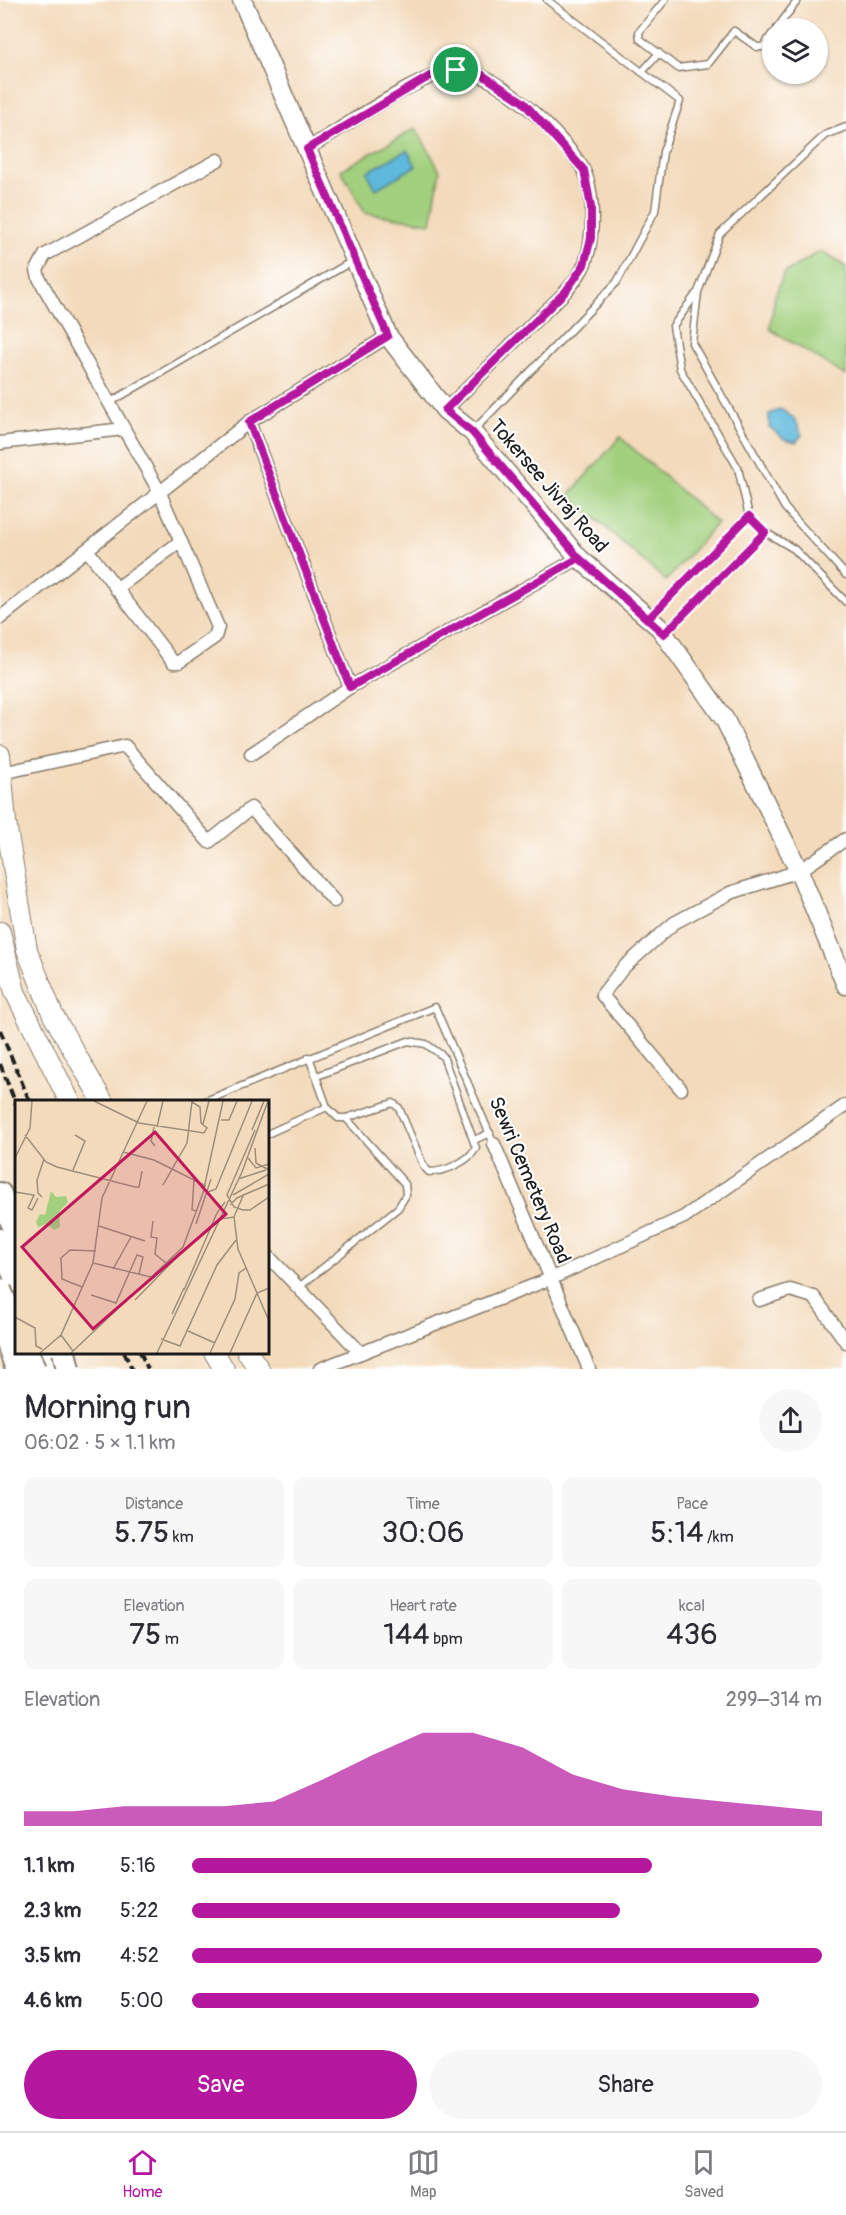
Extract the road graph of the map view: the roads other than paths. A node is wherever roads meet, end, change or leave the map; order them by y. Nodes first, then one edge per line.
1 (242, 0) edge
2 (547, 0) edge
3 (665, 0) edge
4 (798, 0) edge
5 (784, 18) edge
6 (762, 47) edge
7 (659, 53) junction
8 (642, 72) junction
9 (846, 127) edge
10 (307, 149) junction
11 (218, 160) dead end
12 (354, 259) junction
13 (698, 292) junction
14 (388, 336) junction
15 (109, 403) junction
16 (445, 410) junction
17 (249, 422) junction
18 (124, 429) junction
19 (472, 432) junction
20 (0, 443) edge
21 (159, 491) junction
22 (749, 516) junction
23 (765, 532) junction
24 (180, 542) junction
25 (88, 551) junction
26 (579, 558) junction
27 (846, 575) edge
28 (116, 589) junction
29 (846, 602) edge
30 (0, 618) edge
31 (648, 619) junction
32 (664, 634) junction
33 (350, 687) junction
34 (251, 754) dead end
35 (1, 764) edge
36 (846, 839) edge
37 (7, 868) edge
38 (799, 871) junction
39 (334, 901) dead end
40 (0, 932) edge
41 (846, 986) edge
42 (309, 1057) junction
43 (317, 1076) junction
44 (681, 1089) dead end
45 (69, 1100) edge
46 (102, 1100) edge
47 (208, 1100) edge
48 (846, 1105) edge
49 (327, 1107) junction
50 (346, 1118) junction
51 (268, 1134) edge
52 (492, 1139) junction
53 (474, 1140) junction
54 (0, 1194) edge
55 (0, 1215) edge
56 (15, 1229) edge
57 (0, 1240) edge
58 (15, 1251) edge
59 (268, 1256) edge
60 (550, 1279) junction
61 (299, 1287) junction
62 (7, 1290) edge
63 (759, 1300) dead end
64 (15, 1315) edge
65 (0, 1321) edge
66 (15, 1324) edge
67 (15, 1339) edge
68 (846, 1342) edge
69 (361, 1353) junction
70 (64, 1354) edge
71 (249, 1354) edge
72 (32, 1360) edge
73 (55, 1369) edge
74 (70, 1369) edge
75 (259, 1369) edge
76 (320, 1369) edge
77 (589, 1369) edge

1 - 10 street, Tokersee Jivraj Road
2 - 8 lane
3 - 7 lane
4 - 5 lane
6 - 7 lane
7 - 8 lane
8 - 19 lane
9 - 13 lane
10 - 12 street, Tokersee Jivraj Road
10 - 16 street
11 - 15 street
12 - 14 street, Tokersee Jivraj Road
12 - 15 lane
13 - 22 lane
13 - 27 lane
14 - 16 street, Tokersee Jivraj Road
14 - 17 street
15 - 18 street
16 - 19 street, Tokersee Jivraj Road
17 - 21 street
17 - 33 street
18 - 20 street
18 - 21 street
19 - 26 street, Tokersee Jivraj Road
21 - 24 street
21 - 25 street
22 - 23 lane
22 - 31 lane
23 - 29 lane
23 - 32 lane
24 - 28 street
24 - 28 street
25 - 28 street
25 - 30 street
26 - 31 street, Tokersee Jivraj Road
26 - 33 street
31 - 32 street, Tokersee Jivraj Road
32 - 38 street, Tokersee Jivraj Road
33 - 34 street
35 - 37 main road
35 - 39 street
36 - 38 street
37 - 46 main road
38 - 41 street, Tokersee Jivraj Road
38 - 44 street
40 - 45 main road
42 - 43 lane
42 - 47 lane
42 - 52 lane, Sewri Cemetery Road
43 - 49 lane
43 - 53 lane
48 - 60 street
49 - 50 lane
49 - 51 lane
50 - 53 lane
50 - 61 lane
52 - 53 lane
52 - 60 street, Sewri Cemetery Road
54 - 56 highway
55 - 58 street
57 - 62 highway
59 - 61 street
60 - 69 street
60 - 77 street, Sewri Cemetery Road
61 - 69 street
62 - 64 street
62 - 66 highway, bridge
63 - 68 street
65 - 67 highway, bridge
69 - 76 street
70 - 74 highway, bridge
71 - 75 main road
72 - 73 highway

